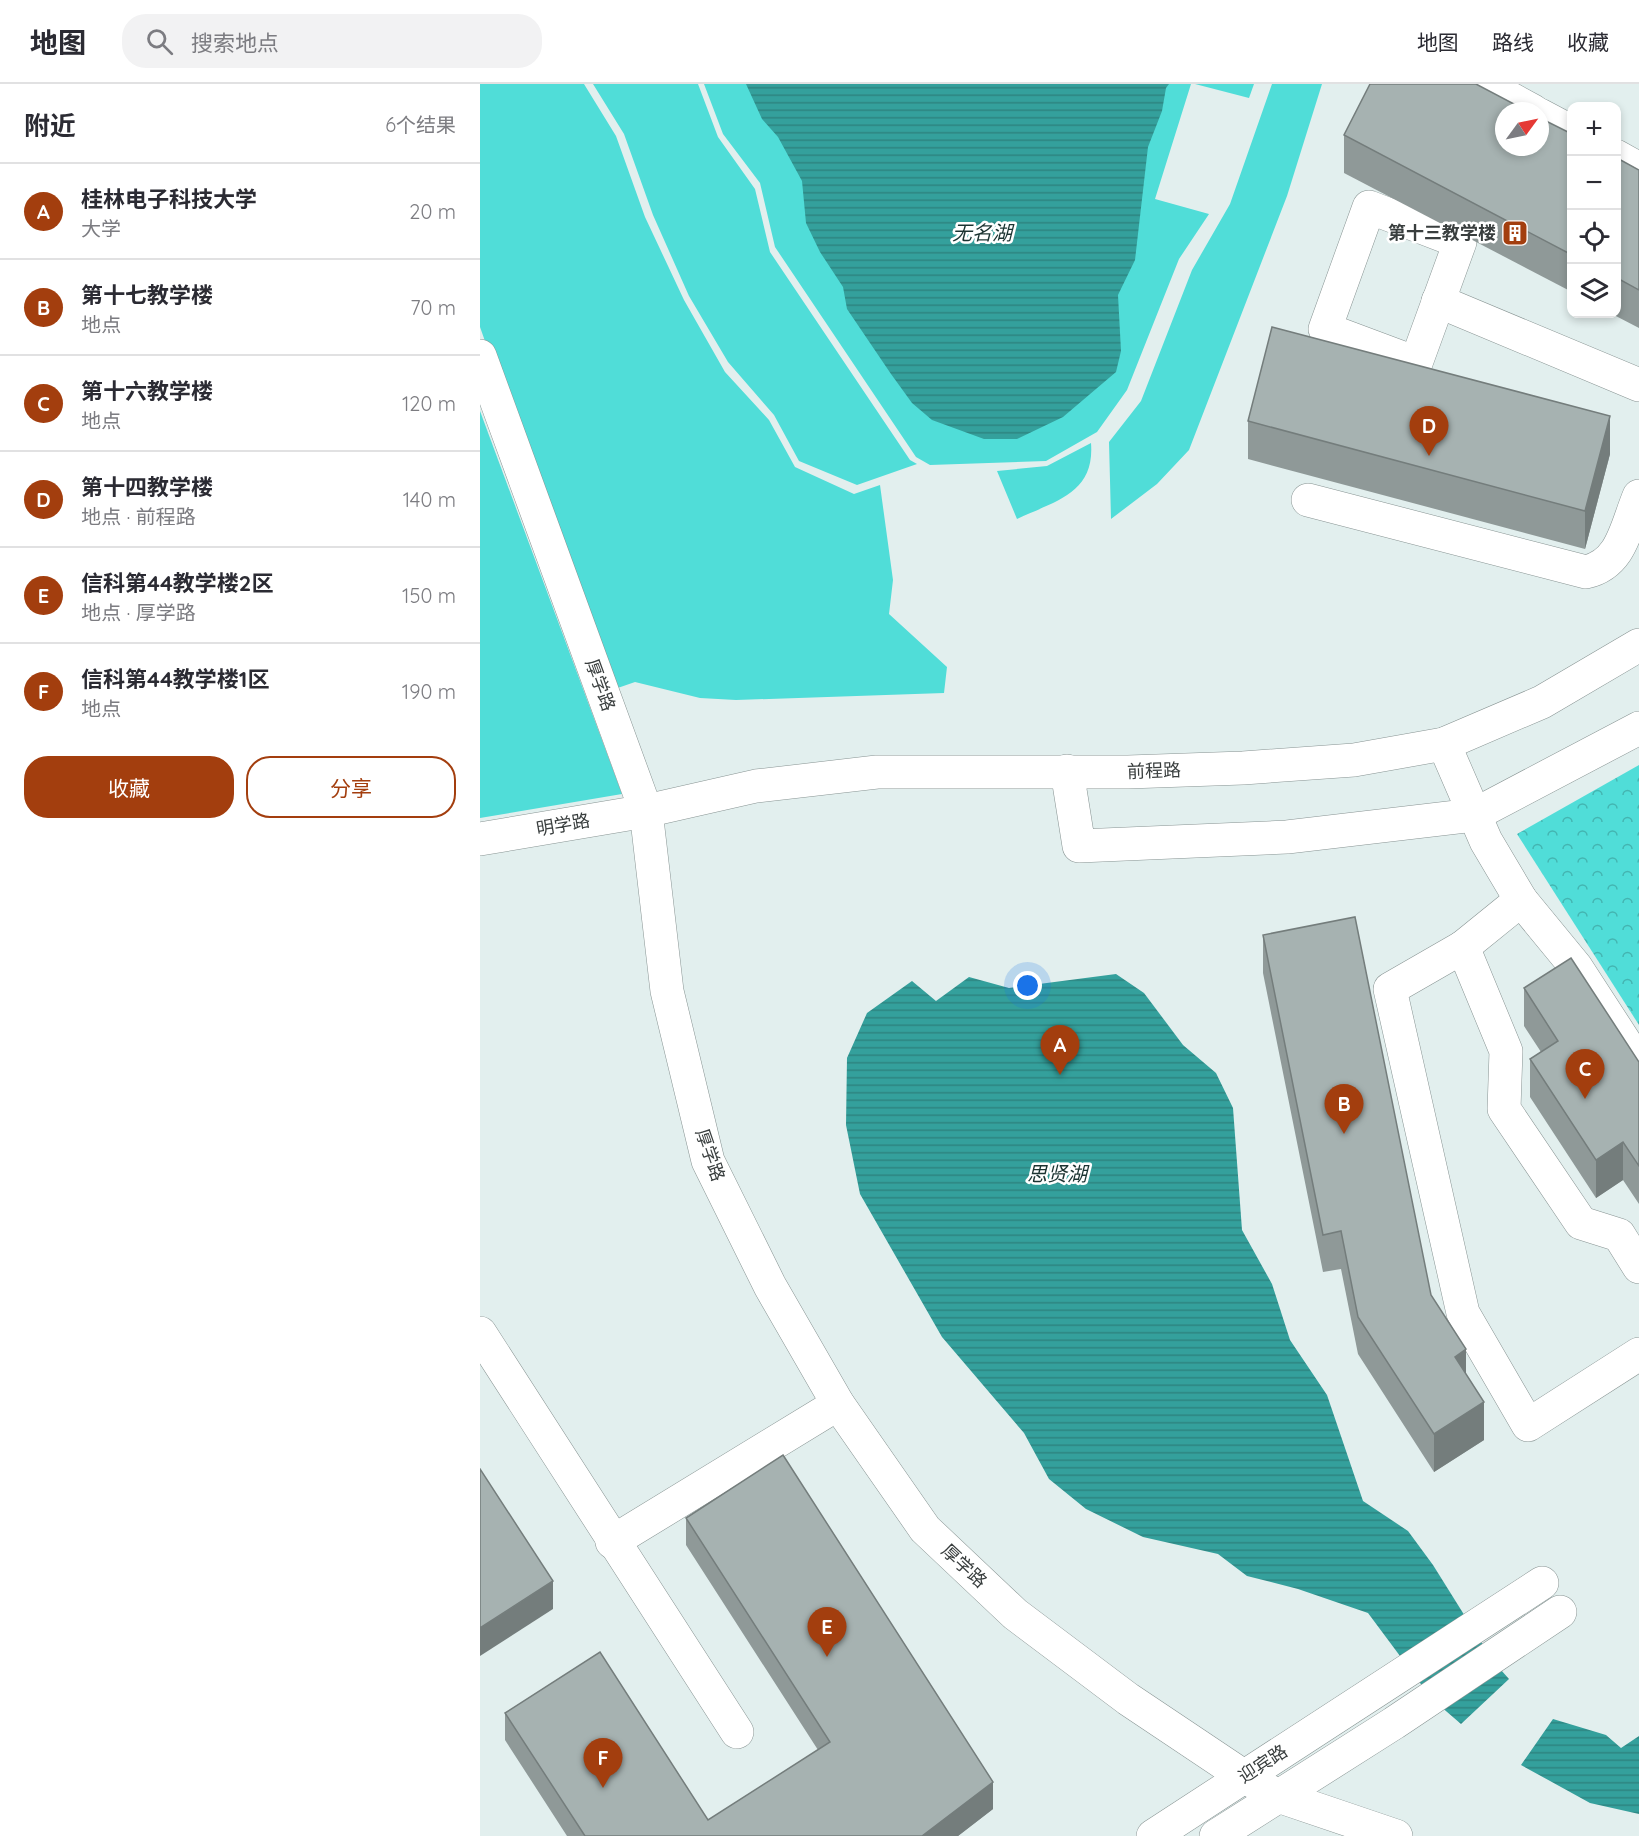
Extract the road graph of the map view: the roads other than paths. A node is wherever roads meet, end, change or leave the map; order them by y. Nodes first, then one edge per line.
1 (1484, 84) edge
2 (1517, 102) edge
3 (1549, 120) edge
4 (1567, 129) edge
5 (1621, 158) edge
6 (1639, 169) edge
7 (1438, 301) junction
8 (480, 356) edge
9 (1639, 385) edge
10 (1639, 495) edge
11 (1308, 500) dead end
12 (1639, 645) edge
13 (1639, 728) edge
14 (1444, 744) junction
15 (1067, 771) junction
16 (646, 811) junction
17 (1474, 815) junction
18 (480, 839) edge
19 (1521, 900) junction
20 (1463, 947) junction
21 (1639, 1064) edge
22 (1639, 1267) edge
23 (480, 1333) edge
24 (1639, 1354) edge
25 (838, 1404) junction
26 (612, 1542) junction
27 (1542, 1583) dead end
28 (1560, 1612) dead end
29 (737, 1732) dead end
30 (1243, 1776) junction
31 (1278, 1796) junction
32 (1153, 1836) edge
33 (1216, 1836) edge
34 (1396, 1836) edge

1 - 2 street
3 - 4 street
5 - 6 street
7 - 7 street
7 - 9 street
8 - 16 street, 厚学路
10 - 11 street
12 - 14 street, 前程路
13 - 17 street
14 - 15 street, 前程路
14 - 17 street
15 - 16 street, 前程路
15 - 17 street
16 - 18 street, 明学路
16 - 25 street, 厚学路
17 - 19 street
19 - 20 street
19 - 21 street
20 - 22 street
20 - 24 street
23 - 26 street
25 - 26 street
25 - 30 street, 厚学路
26 - 29 street
27 - 30 street, 迎宾路
28 - 31 street, 迎宾路
30 - 31 street
30 - 32 street, 迎宾路
31 - 33 street, 迎宾路
31 - 34 street

